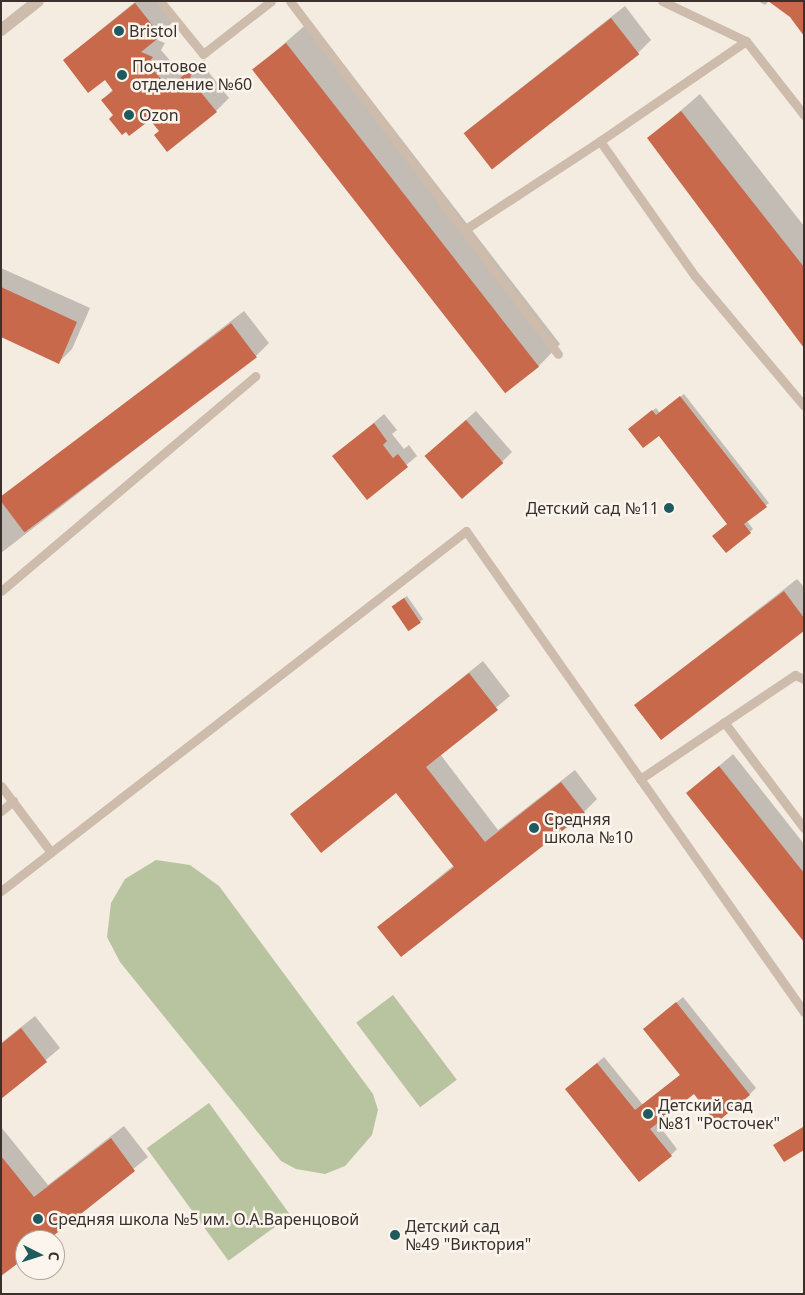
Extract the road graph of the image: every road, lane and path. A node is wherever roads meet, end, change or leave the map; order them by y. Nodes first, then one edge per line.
1 (38, 1) edge
2 (160, 1) edge
3 (271, 1) edge
4 (290, 1) edge
5 (662, 1) edge
6 (1, 30) edge
7 (746, 41) junction
8 (804, 115) edge
9 (600, 141) junction
10 (464, 230) junction
11 (558, 354) dead end
12 (256, 376) dead end
13 (804, 406) edge
14 (1, 591) edge
15 (804, 679) edge
16 (724, 722) junction
17 (640, 779) junction
18 (1, 786) edge
19 (13, 802) junction
20 (1, 810) edge
21 (804, 828) edge
22 (51, 852) junction
23 (1, 891) edge
24 (804, 1012) edge

1 - 6 street
2 - 3 lane
4 - 10 lane
5 - 7 lane
7 - 8 lane
7 - 9 lane
9 - 10 lane
9 - 13 lane
10 - 11 lane
12 - 14 lane
15 - 16 lane
16 - 17 lane
16 - 21 lane
17 - 22 lane
17 - 24 lane
18 - 19 lane
19 - 20 lane
19 - 22 lane
22 - 23 lane

